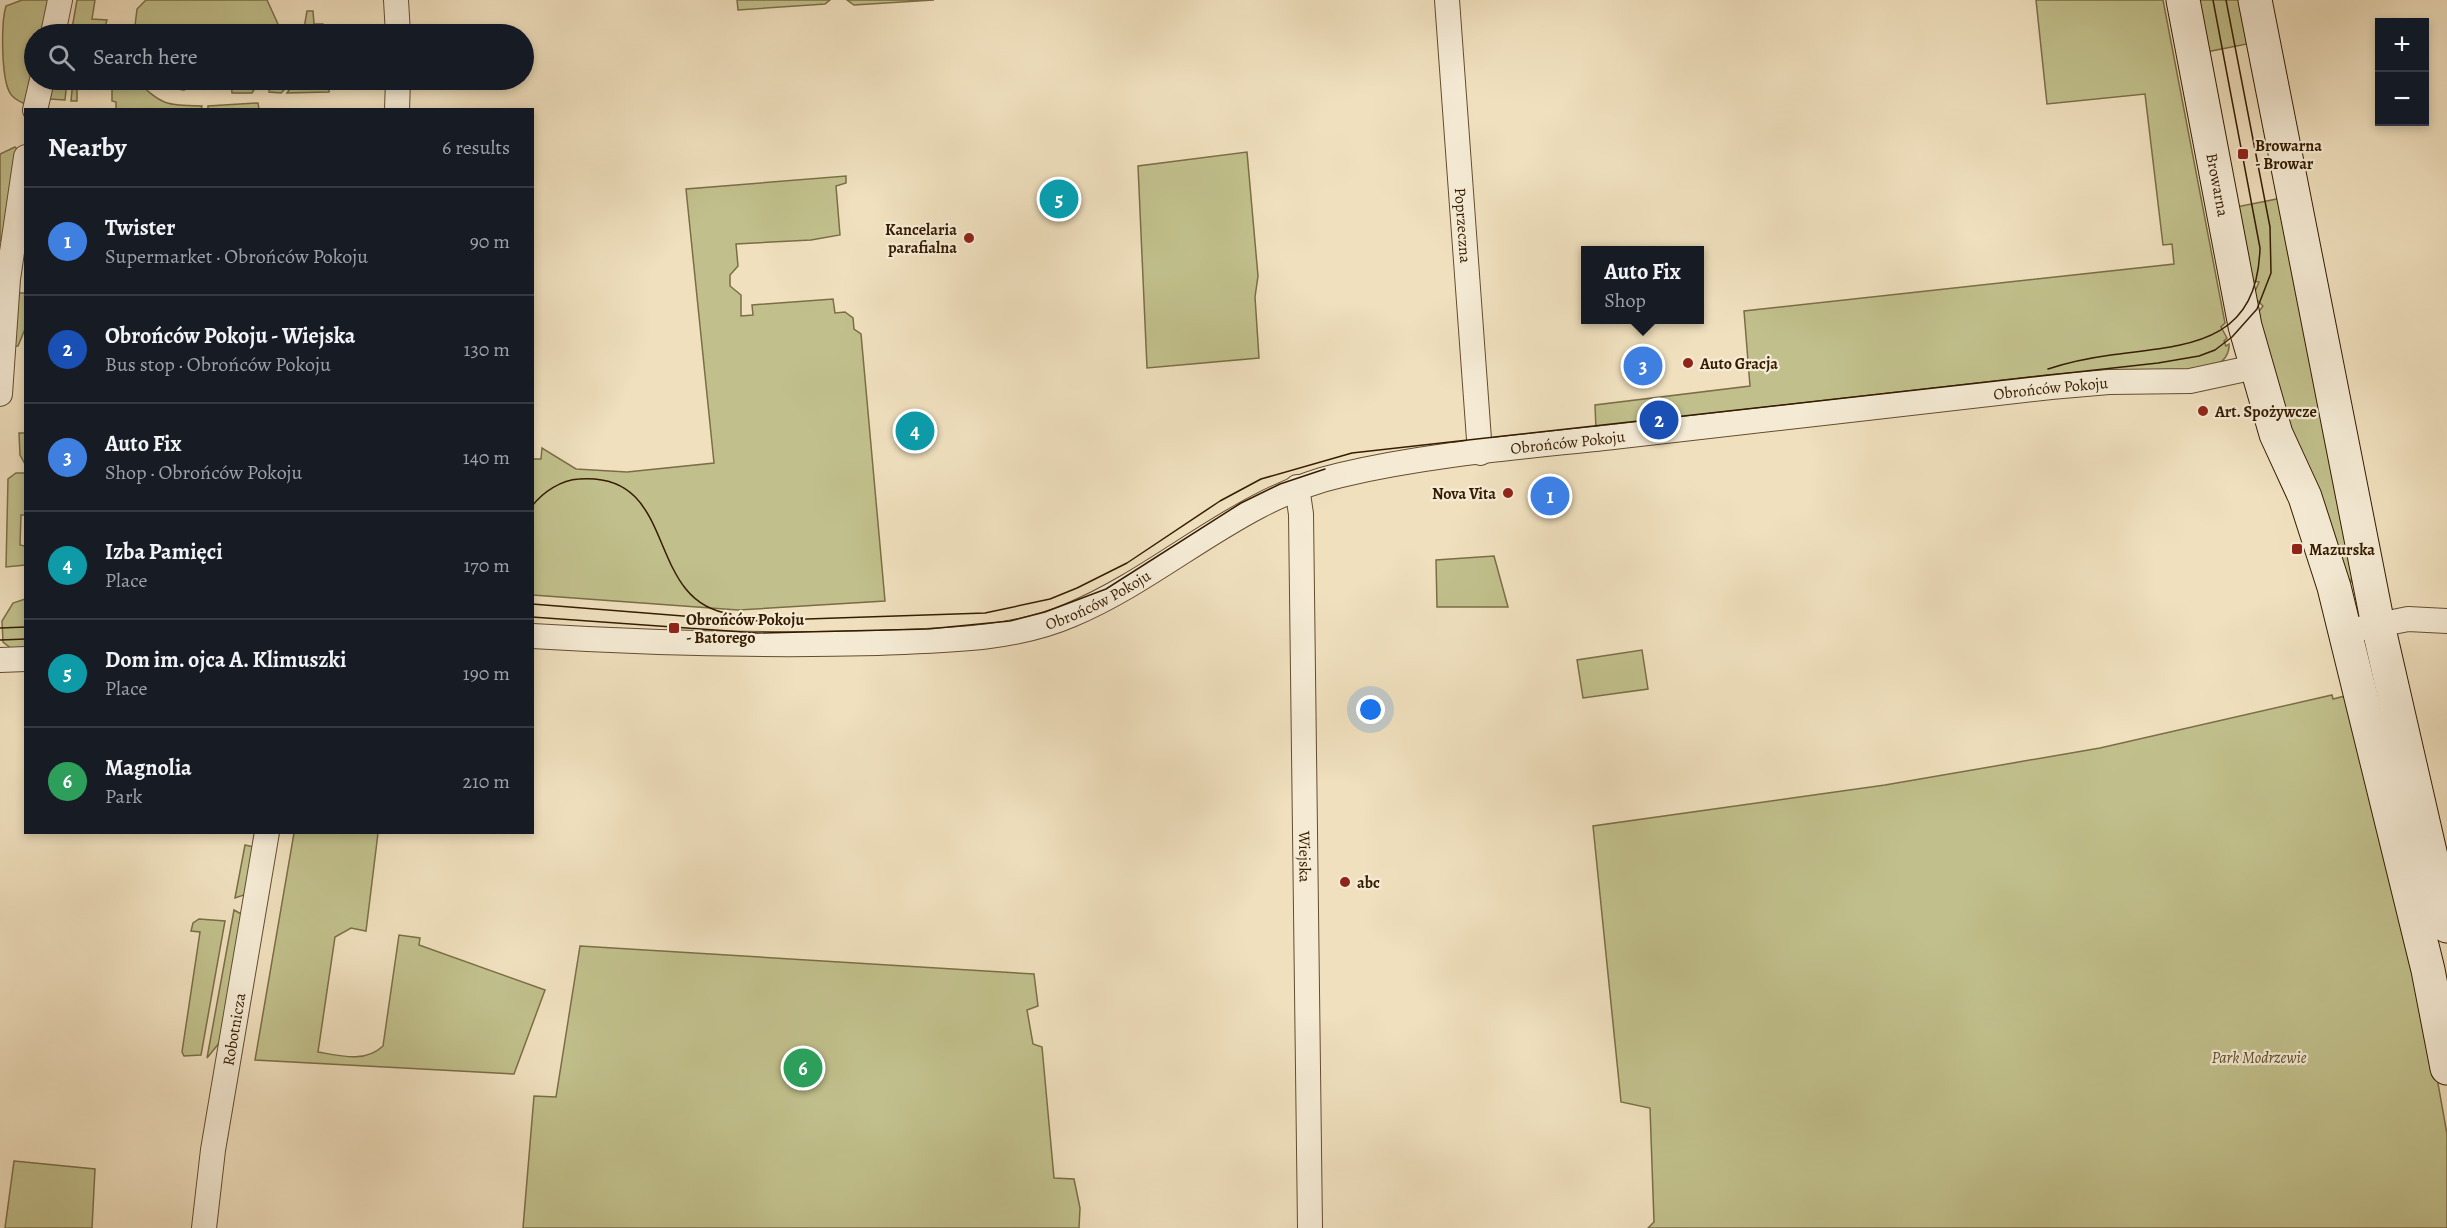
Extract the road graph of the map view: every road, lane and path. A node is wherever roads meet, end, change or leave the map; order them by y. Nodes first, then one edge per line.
1 (60, 0) edge
2 (396, 0) edge
3 (1447, 0) edge
4 (2183, 0) edge
5 (2255, 0) edge
6 (55, 24) edge
7 (397, 24) edge
8 (40, 90) edge
9 (398, 90) edge
10 (35, 108) edge
11 (397, 108) edge
12 (24, 171) edge
13 (2255, 367) junction
14 (0, 394) edge
15 (1480, 453) junction
16 (1297, 487) junction
17 (2447, 621) edge
18 (2378, 625) junction
19 (2345, 632) junction
20 (534, 636) edge
21 (24, 659) edge
22 (0, 660) edge
23 (267, 834) edge
24 (2447, 926) edge
25 (2447, 1068) edge
26 (204, 1228) edge
27 (1310, 1228) edge

1 - 6 street
2 - 7 street
3 - 15 street, Poprzeczna
4 - 13 main road, Browarna
5 - 18 main road
8 - 10 street
9 - 11 street
12 - 14 street
13 - 15 street, Obrońców Pokoju
13 - 19 main road
15 - 16 street, Obrońców Pokoju
16 - 20 street, Obrońców Pokoju
16 - 27 street, Wiejska
17 - 18 street
18 - 19 street
18 - 24 main road
19 - 25 main road
21 - 22 street
23 - 26 street, Robotnicza

